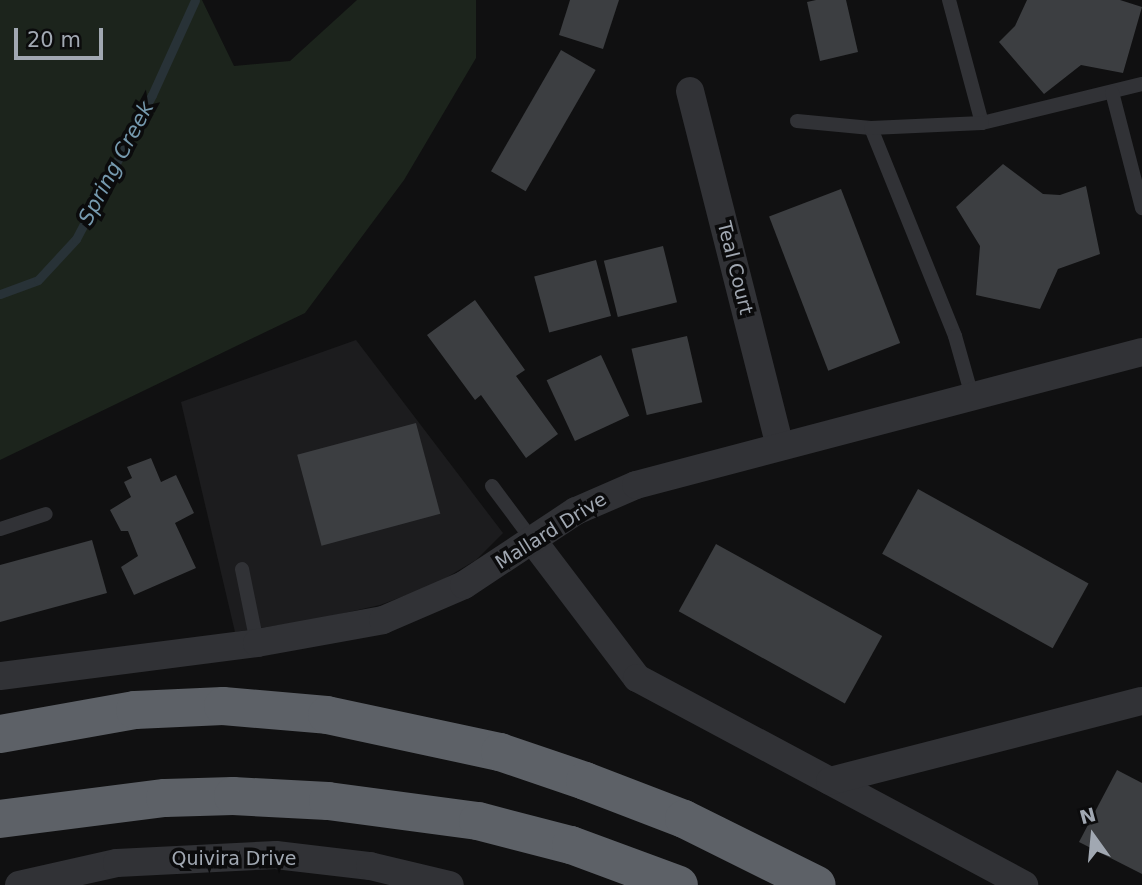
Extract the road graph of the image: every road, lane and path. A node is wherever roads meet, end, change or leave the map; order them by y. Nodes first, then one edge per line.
1 (949, 0) edge
2 (1142, 84) edge
3 (690, 90) dead end
4 (1112, 92) junction
5 (797, 121) dead end
6 (982, 123) junction
7 (871, 128) junction
8 (1142, 208) edge
9 (1142, 352) edge
10 (972, 396) junction
11 (780, 446) junction
12 (492, 486) dead end
13 (46, 514) dead end
14 (0, 529) edge
15 (533, 541) junction
16 (242, 569) dead end
17 (257, 643) junction
18 (0, 676) edge
19 (1142, 701) edge
20 (0, 733) edge
21 (830, 781) junction
22 (97, 804) junction
23 (0, 819) edge
24 (0, 846) edge
25 (19, 885) edge
26 (450, 885) edge
27 (679, 885) edge
28 (817, 885) edge
29 (1024, 885) edge

1 - 6 lane
2 - 4 lane
3 - 11 street, Teal Court
4 - 6 lane
4 - 8 lane
5 - 7 lane
6 - 7 lane
7 - 10 lane
9 - 10 street, Mallard Drive
10 - 11 street, Mallard Drive
11 - 15 street, Mallard Drive
12 - 15 lane
13 - 14 lane
15 - 17 street, Mallard Drive
15 - 21 street
16 - 17 lane
17 - 18 street, Mallard Drive
19 - 21 street
20 - 28 highway
21 - 29 street
22 - 23 highway
22 - 24 highway
22 - 27 highway
25 - 26 street, Quivira Drive

